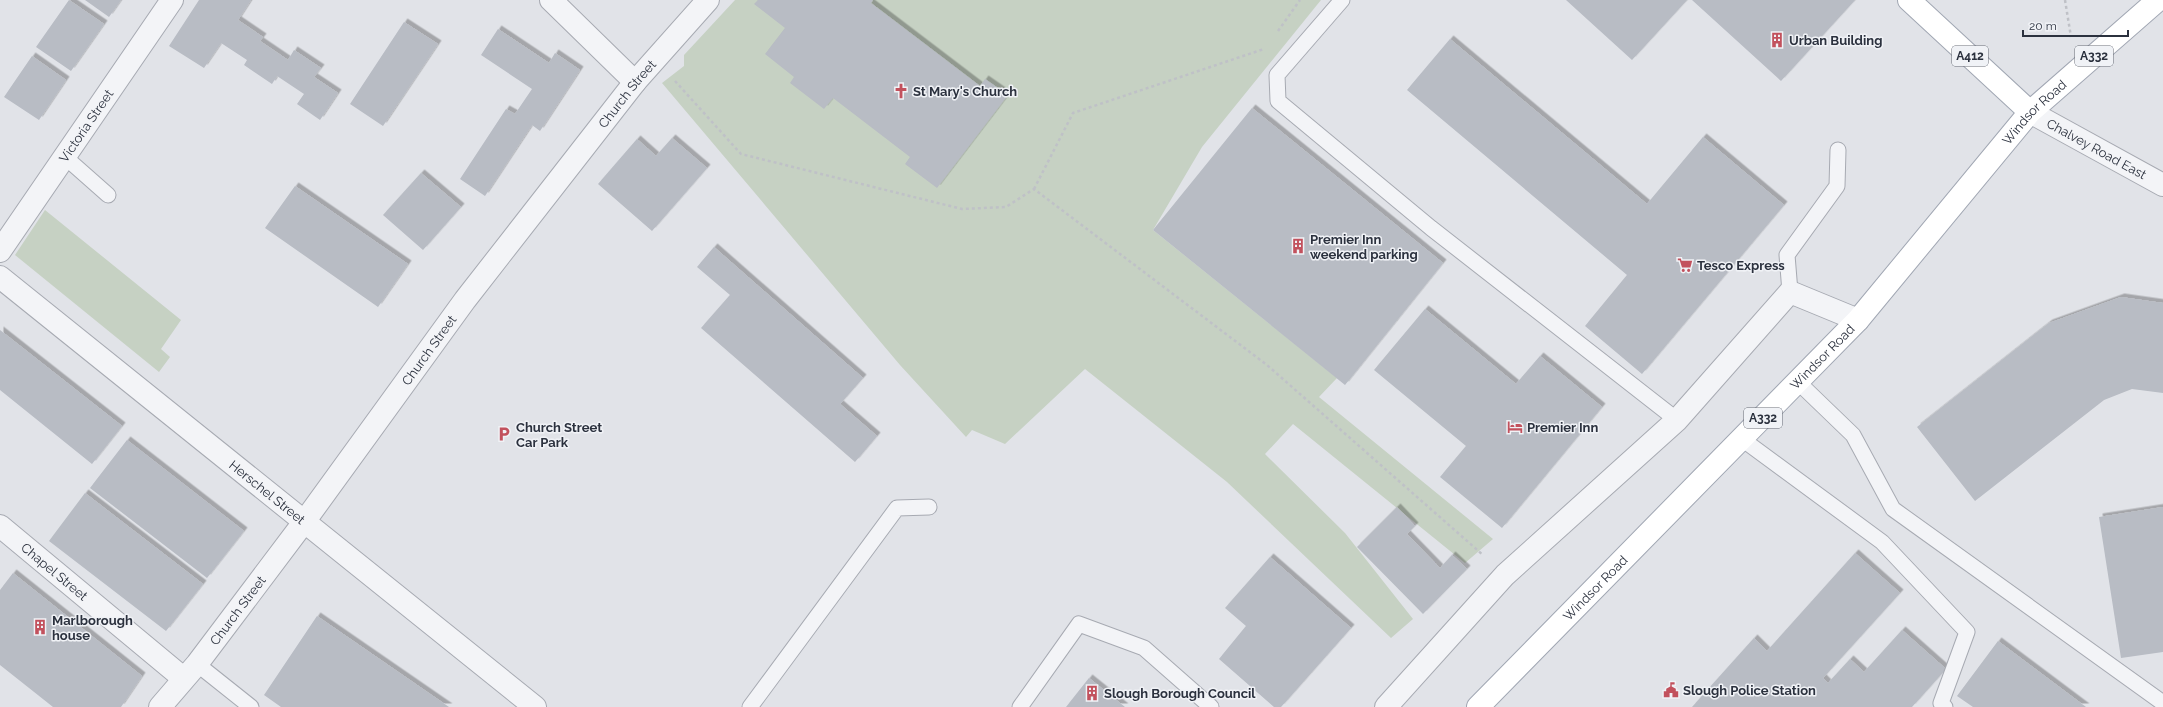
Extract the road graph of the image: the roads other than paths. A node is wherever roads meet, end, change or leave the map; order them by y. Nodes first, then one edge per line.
1 (172, 0) edge
2 (551, 0) edge
3 (708, 0) edge
4 (1342, 0) edge
5 (1909, 0) edge
6 (2158, 0) edge
7 (635, 82) junction
8 (2030, 112) junction
9 (1838, 150) dead end
10 (65, 157) junction
11 (2163, 185) edge
12 (108, 195) dead end
13 (0, 251) edge
14 (0, 277) edge
15 (1790, 292) junction
16 (1858, 320) junction
17 (1798, 382) junction
18 (1676, 420) junction
19 (1742, 439) junction
20 (929, 507) dead end
21 (304, 522) junction
22 (0, 526) edge
23 (190, 671) junction
24 (2163, 703) edge
25 (160, 707) edge
26 (251, 707) edge
27 (535, 707) edge
28 (750, 707) edge
29 (1020, 707) edge
30 (1211, 707) edge
31 (1386, 707) edge
32 (1478, 707) edge
33 (1945, 707) edge

1 - 10 street, Victoria Street
2 - 7 street
3 - 7 street, Church Street
4 - 18 lane
5 - 8 main road, A412
6 - 8 main road, Windsor Road / A332
7 - 21 street, Church Street
8 - 11 street, Chalvey Road East
8 - 16 main road, Windsor Road / A332
9 - 15 lane
10 - 12 lane
10 - 13 street, Victoria Street
14 - 21 street, Herschel Street
15 - 16 street
15 - 18 street
16 - 17 main road, Windsor Road / A332
17 - 19 main road, Windsor Road / A332
17 - 24 lane
18 - 31 street
19 - 32 main road, Windsor Road / A332
19 - 33 lane
20 - 28 lane
21 - 23 street, Church Street
21 - 27 street, Herschel Street
22 - 23 street, Chapel Street
23 - 25 street, Church Street
23 - 26 lane
29 - 30 lane

